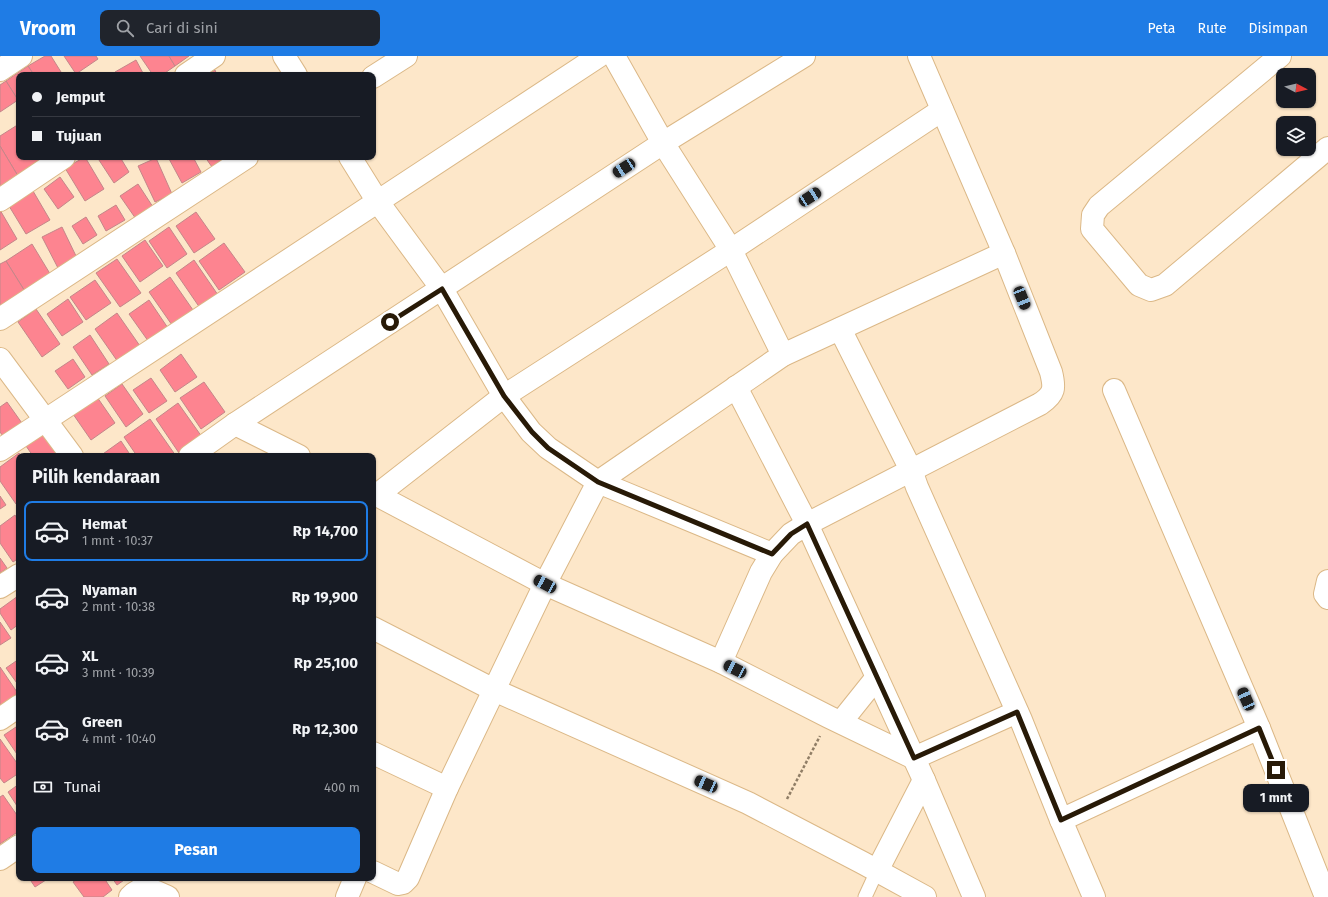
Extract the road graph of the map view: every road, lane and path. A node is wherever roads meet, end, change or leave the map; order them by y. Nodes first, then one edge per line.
1 (21, 56) edge
2 (214, 56) edge
3 (284, 56) edge
4 (406, 56) edge
5 (600, 56) edge
6 (614, 56) edge
7 (804, 56) edge
8 (919, 56) edge
9 (1280, 56) edge
10 (0, 70) edge
11 (190, 72) edge
12 (294, 72) edge
13 (376, 74) edge
14 (942, 110) junction
15 (663, 143) junction
16 (1328, 148) edge
17 (60, 160) edge
18 (242, 160) edge
19 (352, 160) edge
20 (0, 200) edge
21 (378, 202) junction
22 (731, 250) junction
23 (1004, 254) junction
24 (442, 289) junction
25 (0, 319) edge
26 (840, 329) junction
27 (783, 355) junction
28 (0, 359) edge
29 (736, 387) junction
30 (1114, 390) dead end
31 (504, 396) junction
32 (44, 420) junction
33 (235, 424) junction
34 (215, 447) edge
35 (0, 450) edge
36 (70, 453) edge
37 (198, 453) edge
38 (293, 453) edge
39 (911, 470) junction
40 (598, 482) junction
41 (376, 493) edge
42 (376, 495) edge
43 (807, 524) junction
44 (772, 554) junction
45 (16, 577) edge
46 (1328, 581) edge
47 (545, 584) junction
48 (0, 588) edge
49 (1328, 598) edge
50 (376, 630) edge
51 (721, 662) junction
52 (877, 677) junction
53 (494, 690) junction
54 (16, 708) edge
55 (1017, 712) junction
56 (0, 719) edge
57 (835, 720) junction
58 (1259, 728) junction
59 (376, 754) edge
60 (914, 758) junction
61 (924, 780) junction
62 (447, 788) junction
63 (777, 818) junction
64 (1061, 820) junction
65 (16, 848) edge
66 (0, 859) edge
67 (877, 871) junction
68 (376, 873) edge
69 (354, 881) edge
70 (130, 897) edge
71 (168, 897) edge
72 (347, 897) edge
73 (865, 897) edge
74 (925, 897) edge
75 (974, 897) edge
76 (1094, 897) edge
77 (1326, 897) edge

1 - 10 street
2 - 11 street
3 - 12 street
4 - 13 street
5 - 21 street
6 - 15 street
7 - 15 street
8 - 14 street
9 - 16 street
14 - 22 street
14 - 23 street
15 - 22 street
15 - 24 street
17 - 20 street
18 - 25 street
19 - 21 street
21 - 24 street
21 - 32 street
22 - 27 street
22 - 31 street
23 - 26 street
23 - 39 street
24 - 31 street
24 - 33 street
26 - 27 street
26 - 39 street
27 - 29 street
28 - 32 street
29 - 40 street
29 - 43 street
30 - 58 street
31 - 40 street
31 - 41 street
32 - 35 street
32 - 36 street
33 - 34 street
33 - 38 street
34 - 37 street
39 - 43 street
39 - 55 street
40 - 44 street
40 - 47 street
42 - 47 street
43 - 44 street
43 - 52 street
44 - 51 street
45 - 48 street
46 - 49 street
47 - 51 street
47 - 53 street
50 - 53 street
51 - 57 street
52 - 57 street
52 - 60 street
53 - 62 street
53 - 63 street
54 - 56 street
55 - 60 street
55 - 64 street
57 - 60 street
57 - 63 path
58 - 64 street
58 - 77 street
59 - 62 street
60 - 61 street
61 - 67 street
61 - 75 street
62 - 68 street
63 - 67 street
64 - 76 street
65 - 66 street
67 - 73 lane
67 - 74 street
69 - 72 street
70 - 71 street

